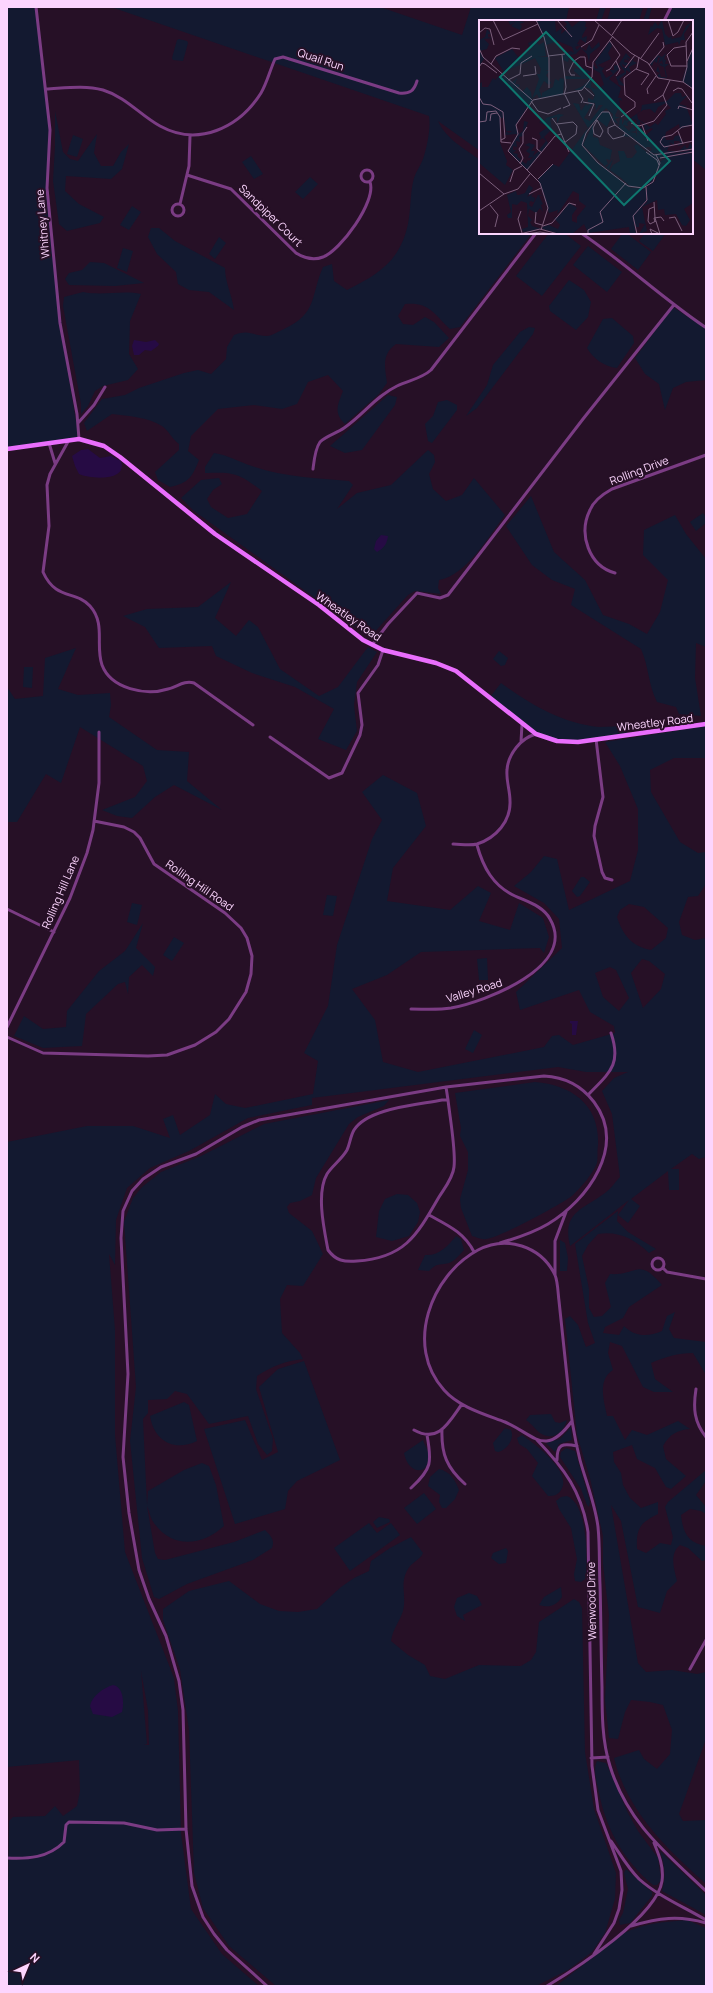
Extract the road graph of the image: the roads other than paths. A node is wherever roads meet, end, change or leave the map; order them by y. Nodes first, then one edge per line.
1 (36, 7) edge
2 (671, 7) edge
3 (664, 20) edge
4 (417, 81) dead end
5 (46, 89) junction
6 (190, 136) junction
7 (187, 175) junction
8 (370, 182) junction
9 (180, 204) junction
10 (535, 234) edge
11 (582, 234) edge
12 (673, 306) junction
13 (705, 327) dead end
14 (106, 387) dead end
15 (78, 423) junction
16 (79, 439) junction
17 (69, 440) junction
18 (49, 443) junction
19 (7, 449) edge
20 (706, 455) edge
21 (55, 463) junction
22 (313, 469) dead end
23 (615, 573) dead end
24 (372, 645) junction
25 (383, 650) junction
26 (522, 723) junction
27 (706, 724) edge
28 (253, 725) dead end
29 (99, 732) dead end
30 (536, 734) junction
31 (270, 737) dead end
32 (596, 739) junction
33 (521, 742) junction
34 (94, 821) junction
35 (453, 844) dead end
36 (477, 844) junction
37 (612, 880) dead end
38 (7, 909) edge
39 (54, 932) junction
40 (411, 1009) dead end
41 (7, 1027) edge
42 (611, 1033) dead end
43 (7, 1037) edge
44 (446, 1087) junction
45 (588, 1095) junction
46 (448, 1100) junction
47 (567, 1211) junction
48 (429, 1215) junction
49 (500, 1243) junction
50 (474, 1252) junction
51 (663, 1268) junction
52 (555, 1276) junction
53 (706, 1278) edge
54 (696, 1390) dead end
55 (462, 1404) junction
56 (572, 1421) junction
57 (442, 1429) junction
58 (414, 1430) dead end
59 (427, 1435) junction
60 (706, 1437) edge
61 (537, 1440) junction
62 (577, 1446) junction
63 (557, 1460) junction
64 (465, 1484) dead end
65 (411, 1488) dead end
66 (706, 1640) edge
67 (690, 1669) dead end
68 (591, 1758) junction
69 (608, 1758) junction
70 (186, 1829) junction
71 (608, 1836) junction
72 (653, 1841) junction
73 (7, 1858) edge
74 (706, 1891) edge
75 (658, 1893) junction
76 (706, 1922) edge
77 (629, 1927) junction
78 (594, 1954) junction
79 (267, 1986) edge
80 (547, 1986) edge

1 - 5 street, Whitney Lane
2 - 3 street
4 - 6 street, Quail Run
5 - 6 street, Quail Run
5 - 15 street, Whitney Lane
6 - 7 street
7 - 8 street, Sandpiper Court
7 - 9 street
8 - 8 street
9 - 9 street
10 - 22 street
11 - 12 street
12 - 13 street
12 - 24 street
14 - 15 street
15 - 16 street, Whitney Lane
16 - 17 main road, Wheatley Road
16 - 24 main road, Wheatley Road
17 - 18 main road, Wheatley Road
17 - 21 street
18 - 19 main road, Wheatley Road
18 - 21 street
20 - 23 street, Rolling Drive
21 - 28 street
24 - 25 main road, Wheatley Road
25 - 26 main road, Wheatley Road
25 - 31 street
26 - 30 main road, Wheatley Road
26 - 33 street
27 - 32 main road, Wheatley Road
29 - 34 street, Rolling Hill Lane
30 - 32 main road, Wheatley Road
30 - 33 street
32 - 37 street
33 - 36 street
34 - 39 street, Rolling Hill Lane
34 - 43 street, Rolling Hill Road
35 - 36 street
36 - 40 street, Valley Road
38 - 39 street
39 - 41 street, Rolling Hill Lane
42 - 45 street
44 - 45 street
44 - 46 street
44 - 70 street
45 - 47 street
46 - 48 street
46 - 48 street
47 - 49 street, Wenwood Drive
47 - 52 street, Wenwood Drive
48 - 50 street
49 - 50 street, Wenwood Drive
49 - 52 street, Wenwood Drive
50 - 55 street, Wenwood Drive
51 - 51 street
51 - 53 street
52 - 56 street, Wenwood Drive
54 - 60 street
55 - 57 street
55 - 61 street, Wenwood Drive
56 - 61 street
56 - 62 street, Wenwood Drive
57 - 59 street
57 - 64 street
58 - 59 street
59 - 65 street
61 - 63 street, Wenwood Drive
62 - 63 street
62 - 69 street, Wenwood Drive
63 - 68 street, Wenwood Drive
66 - 67 street
68 - 69 street
68 - 71 street, Wenwood Drive
69 - 72 street, Wenwood Drive
70 - 73 street
70 - 79 street
71 - 75 street
71 - 78 street
72 - 74 street
72 - 75 street
75 - 76 street
75 - 77 street
76 - 77 street
77 - 78 street
78 - 80 street

